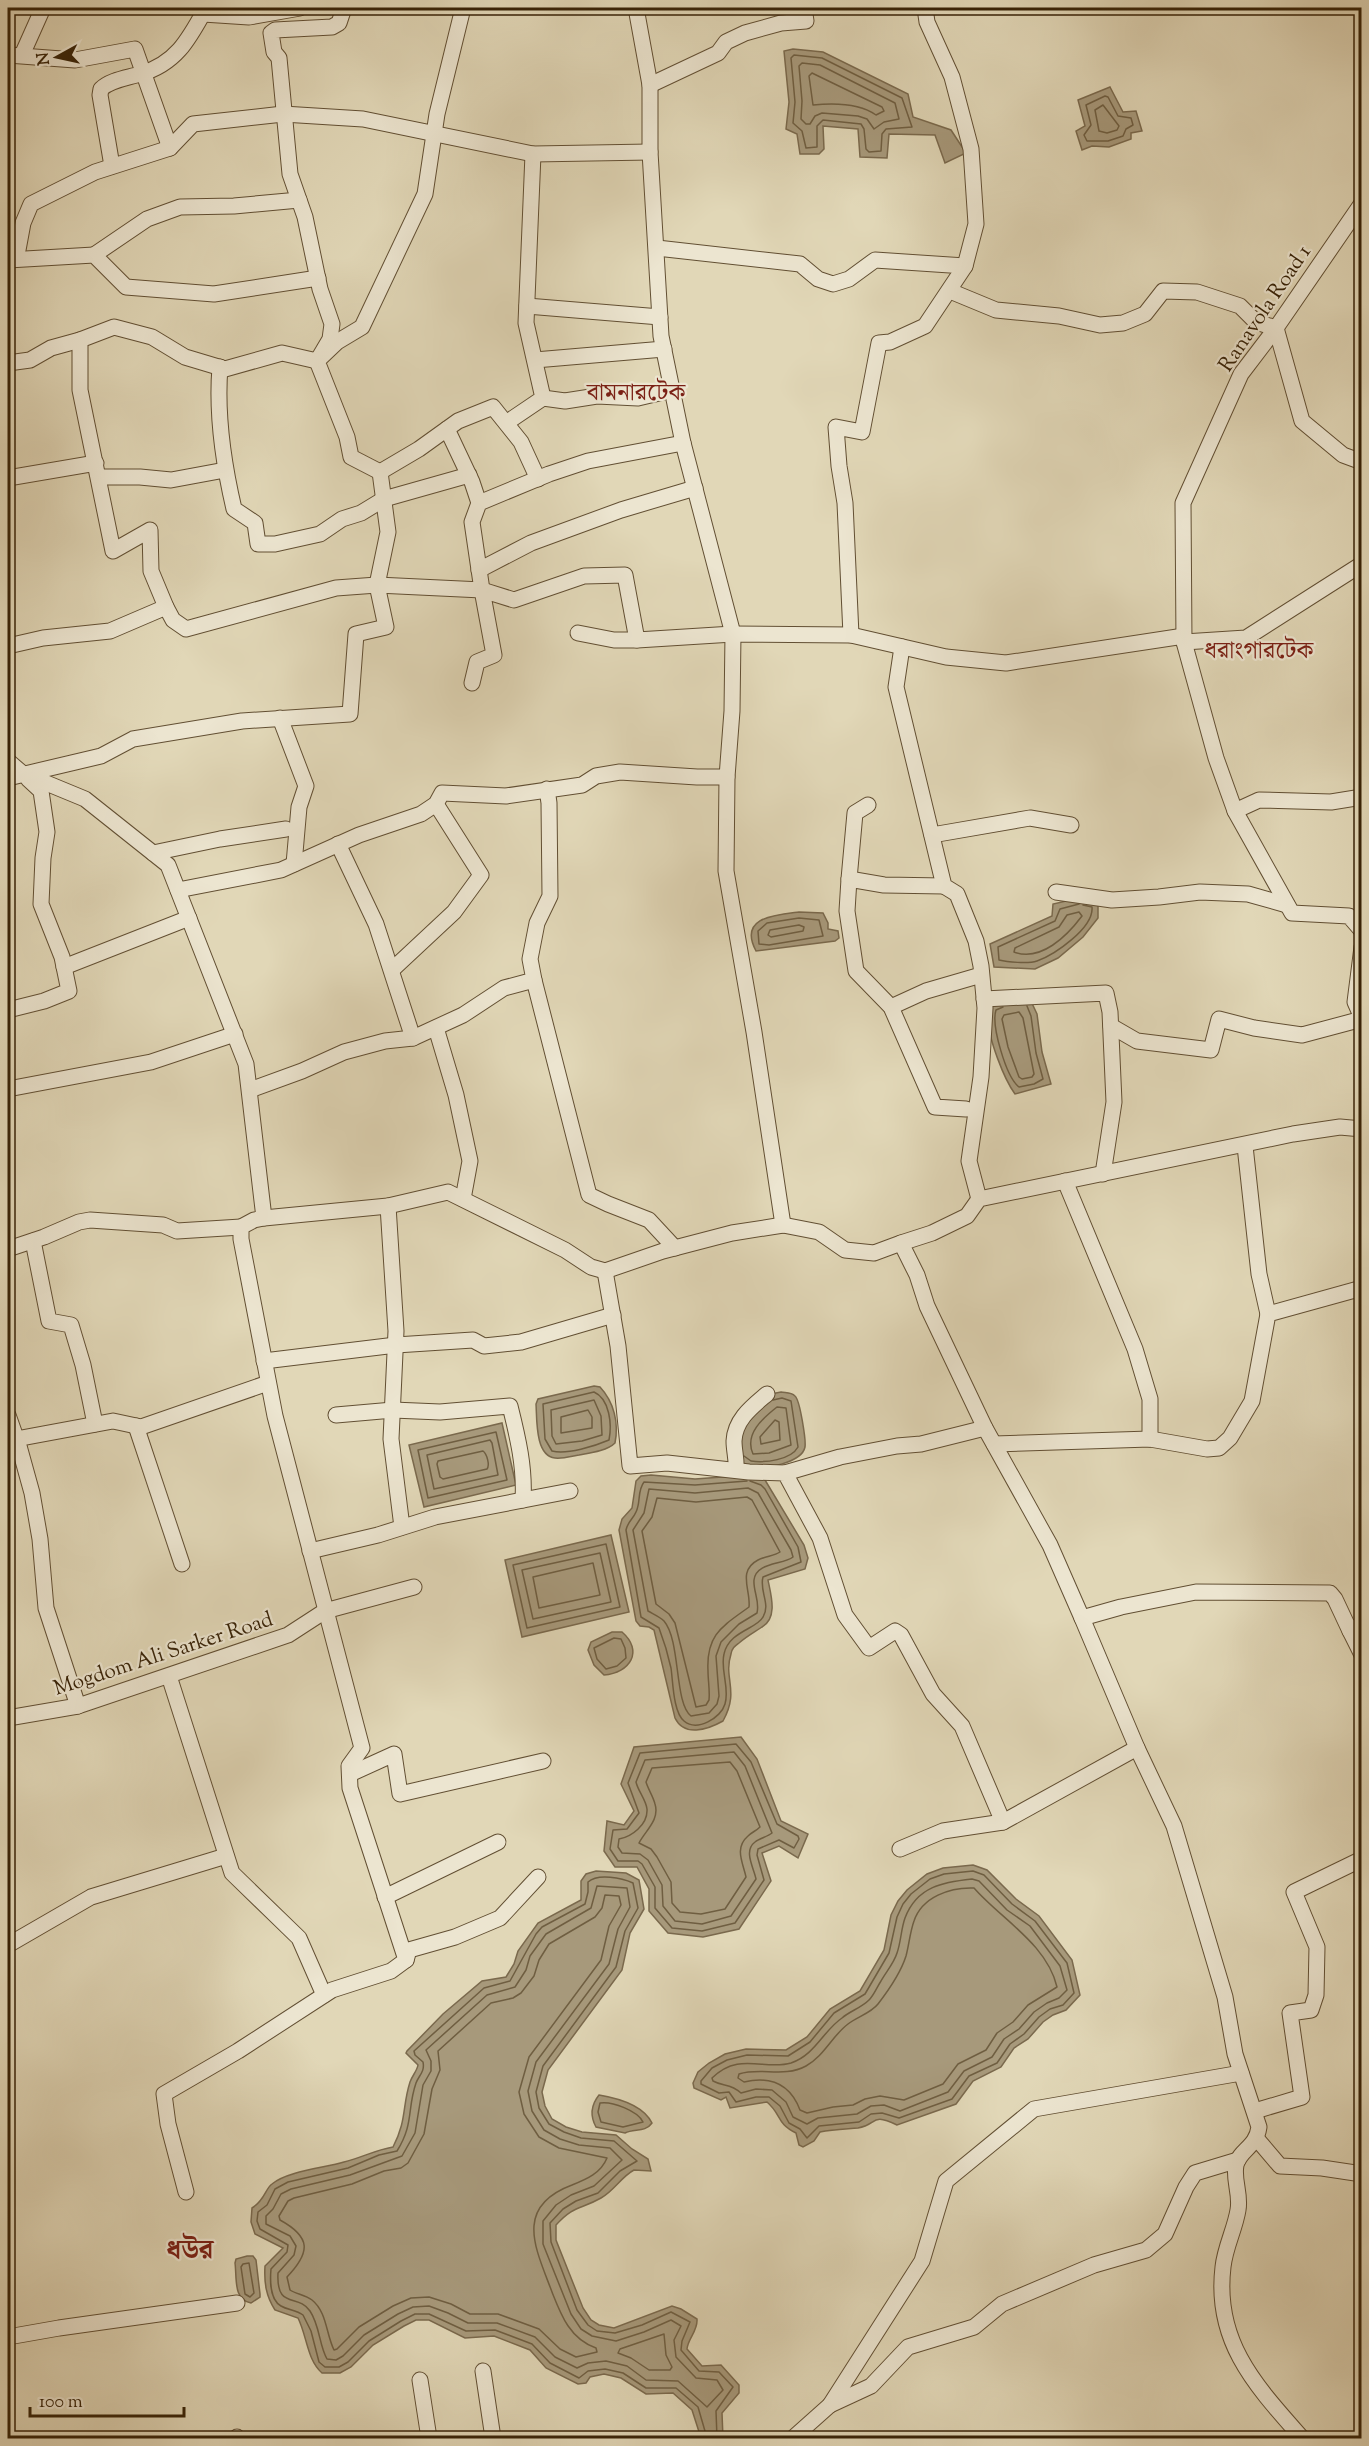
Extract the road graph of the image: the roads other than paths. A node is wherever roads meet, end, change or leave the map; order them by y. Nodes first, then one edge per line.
1 (43, 8) edge
2 (300, 8) edge
3 (344, 8) edge
4 (463, 8) edge
5 (636, 8) edge
6 (804, 8) edge
7 (925, 8) edge
8 (204, 11) edge
9 (15, 55) edge
10 (143, 74) junction
11 (650, 85) junction
12 (283, 114) junction
13 (434, 135) junction
14 (171, 148) junction
15 (650, 152) junction
16 (533, 154) junction
17 (112, 166) junction
18 (299, 200) junction
19 (1362, 203) edge
20 (657, 248) junction
21 (94, 255) junction
22 (8, 259) edge
23 (965, 266) junction
24 (318, 278) junction
25 (950, 291) junction
26 (527, 306) junction
27 (660, 317) junction
28 (1275, 328) junction
29 (80, 340) junction
30 (664, 349) junction
31 (535, 360) junction
32 (317, 361) junction
33 (8, 363) edge
34 (220, 367) junction
35 (672, 390) junction
36 (543, 398) junction
37 (509, 421) dead end
38 (447, 429) junction
39 (683, 443) junction
40 (1362, 462) edge
41 (97, 470) junction
42 (225, 470) junction
43 (380, 472) junction
44 (469, 475) junction
45 (8, 478) edge
46 (538, 478) junction
47 (695, 488) junction
48 (384, 500) junction
49 (479, 503) junction
50 (1362, 564) edge
51 (479, 570) junction
52 (377, 585) junction
53 (482, 590) junction
54 (166, 607) junction
55 (578, 633) dead end
56 (733, 634) junction
57 (851, 635) junction
58 (1184, 639) junction
59 (637, 640) junction
60 (8, 646) edge
61 (902, 647) junction
62 (472, 683) dead end
63 (280, 718) junction
64 (8, 761) edge
65 (22, 773) junction
66 (727, 777) junction
67 (8, 778) edge
68 (547, 789) junction
69 (1362, 797) edge
70 (436, 804) junction
71 (868, 805) dead end
72 (1235, 811) junction
73 (1071, 825) dead end
74 (286, 829) dead end
75 (932, 835) junction
76 (338, 844) junction
77 (153, 853) junction
78 (294, 864) junction
79 (849, 879) junction
80 (944, 886) junction
81 (178, 890) junction
82 (1056, 892) dead end
83 (1287, 904) junction
84 (189, 918) junction
85 (1362, 931) edge
86 (1362, 947) edge
87 (64, 967) junction
88 (394, 968) dead end
89 (981, 975) junction
90 (534, 980) junction
91 (984, 999) junction
92 (891, 1007) junction
93 (8, 1010) edge
94 (1362, 1019) edge
95 (1111, 1026) junction
96 (436, 1028) junction
97 (235, 1034) junction
98 (413, 1038) junction
99 (8, 1089) edge
100 (250, 1090) junction
101 (966, 1109) dead end
102 (1362, 1129) edge
103 (1245, 1146) junction
104 (1102, 1174) junction
105 (1065, 1181) junction
106 (463, 1199) junction
107 (979, 1199) junction
108 (388, 1206) junction
109 (264, 1218) junction
110 (783, 1225) junction
111 (241, 1227) junction
112 (33, 1241) junction
113 (901, 1243) junction
114 (675, 1248) junction
115 (8, 1249) edge
116 (606, 1271) junction
117 (1362, 1288) edge
118 (1268, 1314) junction
119 (613, 1315) junction
120 (396, 1345) junction
121 (264, 1361) junction
122 (268, 1383) junction
123 (767, 1394) dead end
124 (393, 1410) junction
125 (8, 1415) edge
126 (336, 1415) dead end
127 (95, 1424) junction
128 (136, 1426) junction
129 (985, 1428) junction
130 (1150, 1439) junction
131 (12, 1440) edge
132 (994, 1444) junction
133 (736, 1470) junction
134 (785, 1473) junction
135 (570, 1491) dead end
136 (523, 1500) junction
137 (402, 1527) junction
138 (310, 1551) junction
139 (182, 1564) dead end
140 (414, 1587) dead end
141 (325, 1611) junction
142 (1082, 1618) junction
143 (1356, 1628) edge
144 (1362, 1655) edge
145 (169, 1676) junction
146 (78, 1706) junction
147 (8, 1718) edge
148 (1137, 1748) junction
149 (543, 1761) dead end
150 (350, 1774) junction
151 (1003, 1822) junction
152 (498, 1842) dead end
153 (900, 1850) dead end
154 (226, 1856) junction
155 (1362, 1859) edge
156 (538, 1877) dead end
157 (385, 1897) junction
158 (8, 1945) edge
159 (406, 1960) junction
160 (324, 1995) junction
161 (1241, 2073) junction
162 (1255, 2110) junction
163 (1257, 2139) junction
164 (1238, 2160) junction
165 (1362, 2174) edge
166 (186, 2192) dead end
167 (237, 2303) dead end
168 (8, 2337) edge
169 (483, 2371) dead end
170 (420, 2380) dead end
171 (830, 2405) junction
172 (429, 2439) edge
173 (493, 2439) edge
174 (793, 2439) edge
175 (1302, 2439) edge

1 - 9 street
2 - 8 street
3 - 12 street
4 - 13 street
5 - 11 street
6 - 11 street
7 - 23 street
8 - 10 street
9 - 10 street
10 - 14 street
10 - 17 street
11 - 15 street
12 - 13 street
12 - 14 street
12 - 18 street
13 - 16 street
13 - 32 street
14 - 17 street
15 - 16 street
15 - 20 street
16 - 26 street
17 - 22 street
18 - 21 street
18 - 24 street
19 - 28 street, Ranavola Road 1
20 - 23 street
20 - 27 street
21 - 22 street
21 - 24 street
23 - 25 street
24 - 32 street
25 - 28 street
25 - 57 street
26 - 27 street
26 - 31 street
27 - 30 street
28 - 40 street
28 - 58 street, Ranavola Road 1
29 - 33 street
29 - 34 street
29 - 41 street
30 - 31 street
30 - 35 street
31 - 36 street
32 - 34 street
32 - 43 street
34 - 42 street
35 - 36 street
35 - 39 street
36 - 37 street
38 - 43 street
38 - 44 street
38 - 46 street
39 - 46 street
39 - 47 street
41 - 42 street
41 - 45 street
41 - 54 street
42 - 48 street
43 - 48 street
44 - 48 street
44 - 49 street
46 - 49 street
47 - 51 street
47 - 56 street
48 - 52 street
49 - 51 street
50 - 58 street
51 - 53 street
52 - 53 street
52 - 54 street
52 - 63 street
53 - 59 street
53 - 62 street
54 - 60 street
55 - 59 street
56 - 57 street
56 - 59 street
56 - 66 street
57 - 61 street
58 - 61 street
58 - 72 street, Ranavola Road 1
61 - 75 street
63 - 65 street
63 - 78 street
64 - 65 street
65 - 67 street
65 - 77 street
65 - 87 street
66 - 68 street
66 - 110 street
68 - 70 street
68 - 90 street
69 - 72 street
70 - 76 street
70 - 88 street
71 - 79 street
72 - 83 street, Ranavola Road 1
73 - 75 street
74 - 77 street
75 - 80 street
76 - 78 street
76 - 98 street
77 - 81 street
78 - 81 street
79 - 80 street
79 - 92 street
80 - 89 street
81 - 84 street
82 - 83 street
83 - 85 street
84 - 87 street
84 - 97 street
86 - 94 street
87 - 93 street
89 - 91 street
89 - 92 street
90 - 96 street
90 - 114 street
91 - 95 street
91 - 107 street
92 - 101 street
94 - 95 street
95 - 104 street
96 - 98 street
96 - 106 street
97 - 99 street
97 - 100 street
98 - 100 street
100 - 109 street
102 - 103 street
103 - 104 street
103 - 118 street
104 - 105 street
105 - 107 street
105 - 130 street
106 - 108 street
106 - 116 street
107 - 113 street
108 - 109 street
108 - 120 street
109 - 111 street
110 - 113 street
110 - 114 street
111 - 112 street
111 - 121 street
112 - 115 street
112 - 127 street
113 - 129 street
114 - 116 street
116 - 119 street
117 - 118 street
118 - 130 street
119 - 120 street
119 - 133 street
120 - 121 street
120 - 124 street
121 - 122 street
122 - 128 street
122 - 138 street
123 - 133 street
124 - 126 street
124 - 136 street
124 - 137 street
125 - 131 street
127 - 128 street
127 - 131 street
128 - 139 street
129 - 132 street
129 - 134 street
130 - 132 street
131 - 146 street
132 - 142 street
133 - 134 street
134 - 151 street
135 - 136 street
136 - 137 street
137 - 138 street
138 - 141 street
140 - 141 street, Mogdom Ali Sarker Road
141 - 145 street, Mogdom Ali Sarker Road
141 - 150 street
142 - 143 street
142 - 148 street
143 - 144 street
145 - 146 street, Mogdom Ali Sarker Road
145 - 154 street
146 - 147 street, Mogdom Ali Sarker Road
148 - 151 street
148 - 161 street
149 - 150 street
150 - 157 street
151 - 153 street
152 - 157 street
154 - 158 street
154 - 160 street
155 - 162 street
156 - 159 street
157 - 159 street
159 - 160 street
160 - 166 street
161 - 162 street
161 - 171 street
162 - 163 street
163 - 164 street
163 - 165 street
164 - 171 street
164 - 175 street
167 - 168 street
169 - 173 street
170 - 172 street
171 - 174 street

